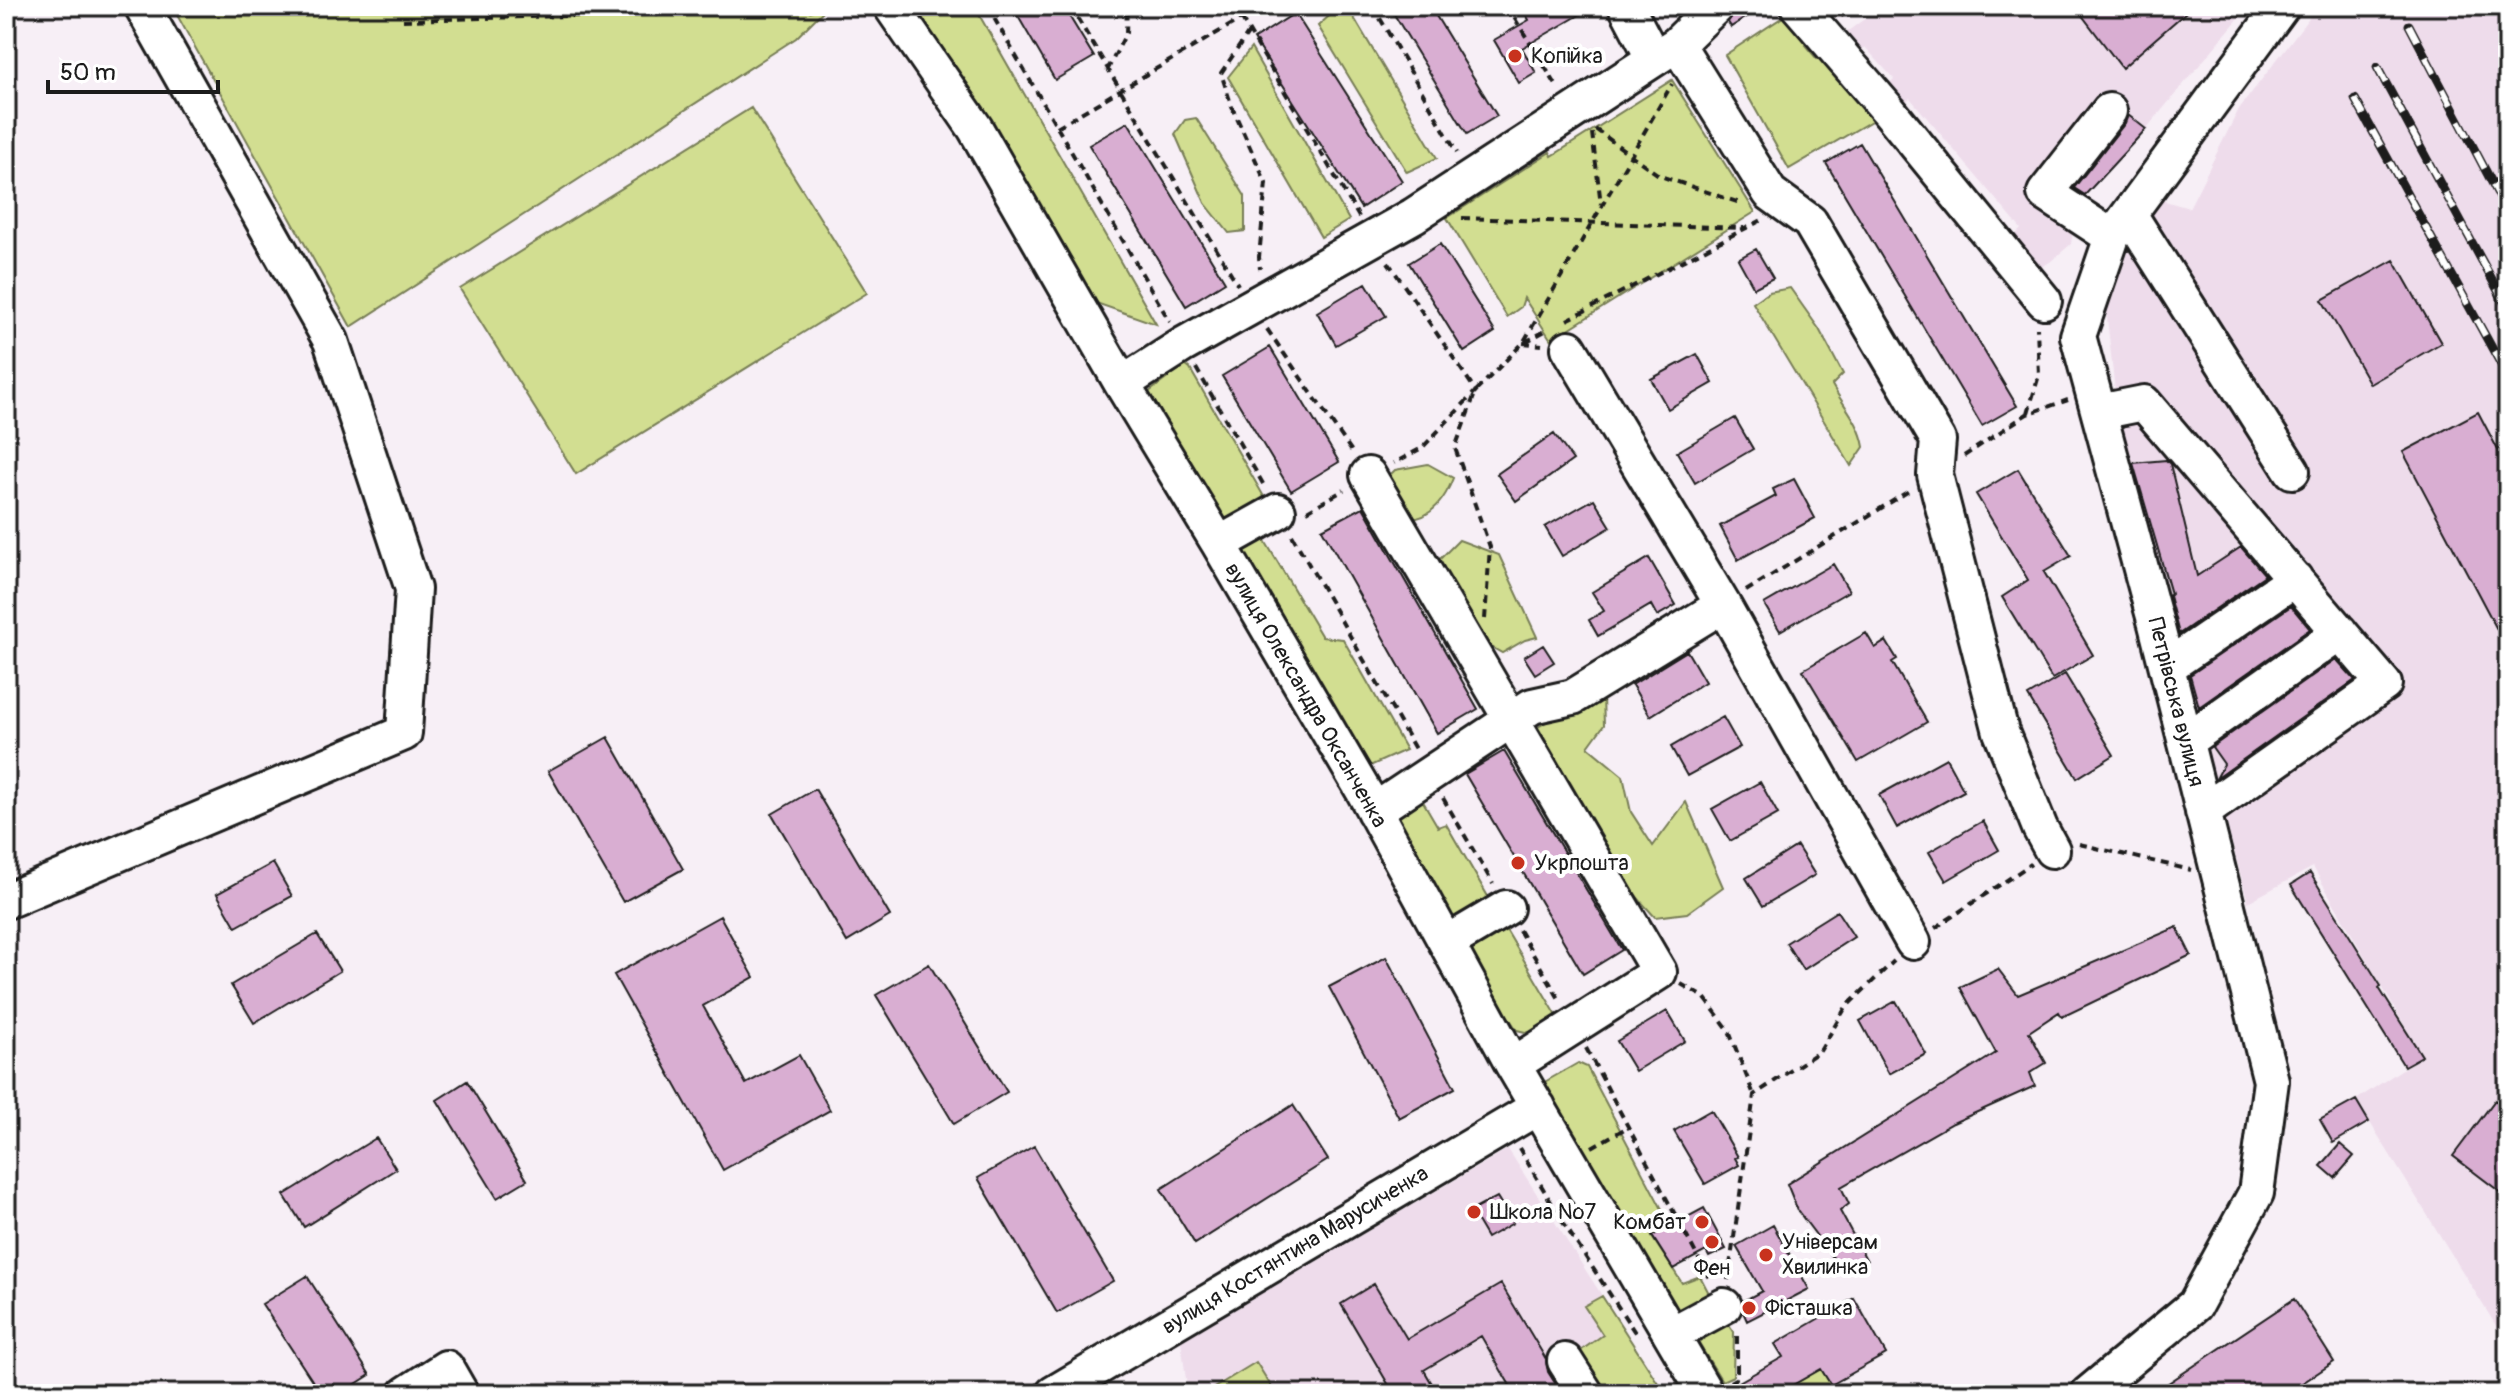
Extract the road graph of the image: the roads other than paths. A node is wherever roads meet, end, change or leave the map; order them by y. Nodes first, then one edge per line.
1 (142, 6) edge
2 (891, 6) edge
3 (1626, 6) edge
4 (1716, 6) edge
5 (1798, 6) edge
6 (2282, 6) edge
7 (1665, 52) junction
8 (2109, 111) dead end
9 (2120, 226) junction
10 (2044, 301) road end
11 (1561, 333) road end
12 (1122, 384) junction
13 (2096, 402) junction
14 (2292, 471) dead end
15 (1368, 475) road end
16 (1278, 511) road end
17 (1219, 544) junction
18 (2295, 579) junction
19 (1723, 605) junction
20 (2340, 632) junction
21 (2167, 667) junction
22 (1511, 720) junction
23 (2186, 741) junction
24 (1374, 811) junction
25 (2203, 812) junction
26 (2052, 850) road end
27 (6, 901) edge
28 (1506, 908) road end
29 (1913, 942) road end
30 (1447, 943) junction
31 (1513, 1065) junction
32 (1538, 1107) junction
33 (1724, 1306) road end
34 (1672, 1334) junction
35 (1565, 1361) dead end
36 (1716, 1389) edge
37 (406, 1394) edge
38 (461, 1394) edge
39 (1053, 1394) edge
40 (1586, 1394) edge
41 (2088, 1394) edge

1 - 27 street
2 - 12 street, вулиця Олександра Оксанченка
3 - 7 street
4 - 7 street
5 - 10 street
6 - 9 street, Петрівська вулиця
7 - 12 street
7 - 26 street
8 - 9 street
9 - 13 street, Петрівська вулиця
9 - 14 street
11 - 19 street
12 - 17 street, вулиця Олександра Оксанченка
13 - 18 street
13 - 21 street, Петрівська вулиця
15 - 22 street
16 - 17 street
17 - 24 street, вулиця Олександра Оксанченка
18 - 20 street
18 - 21 street
19 - 22 street
19 - 29 street
20 - 23 street
20 - 25 street
21 - 23 street, Петрівська вулиця
22 - 24 street
22 - 31 street
23 - 25 street, Петрівська вулиця
24 - 30 street, вулиця Олександра Оксанченка
25 - 41 street, Петрівська вулиця
28 - 30 street
30 - 31 street, вулиця Олександра Оксанченка
31 - 32 street, вулиця Олександра Оксанченка
32 - 34 street, вулиця Олександра Оксанченка
32 - 39 street, вулиця Костянтина Марусиченка
33 - 34 street
34 - 36 street, вулиця Олександра Оксанченка
35 - 40 street
37 - 38 street

